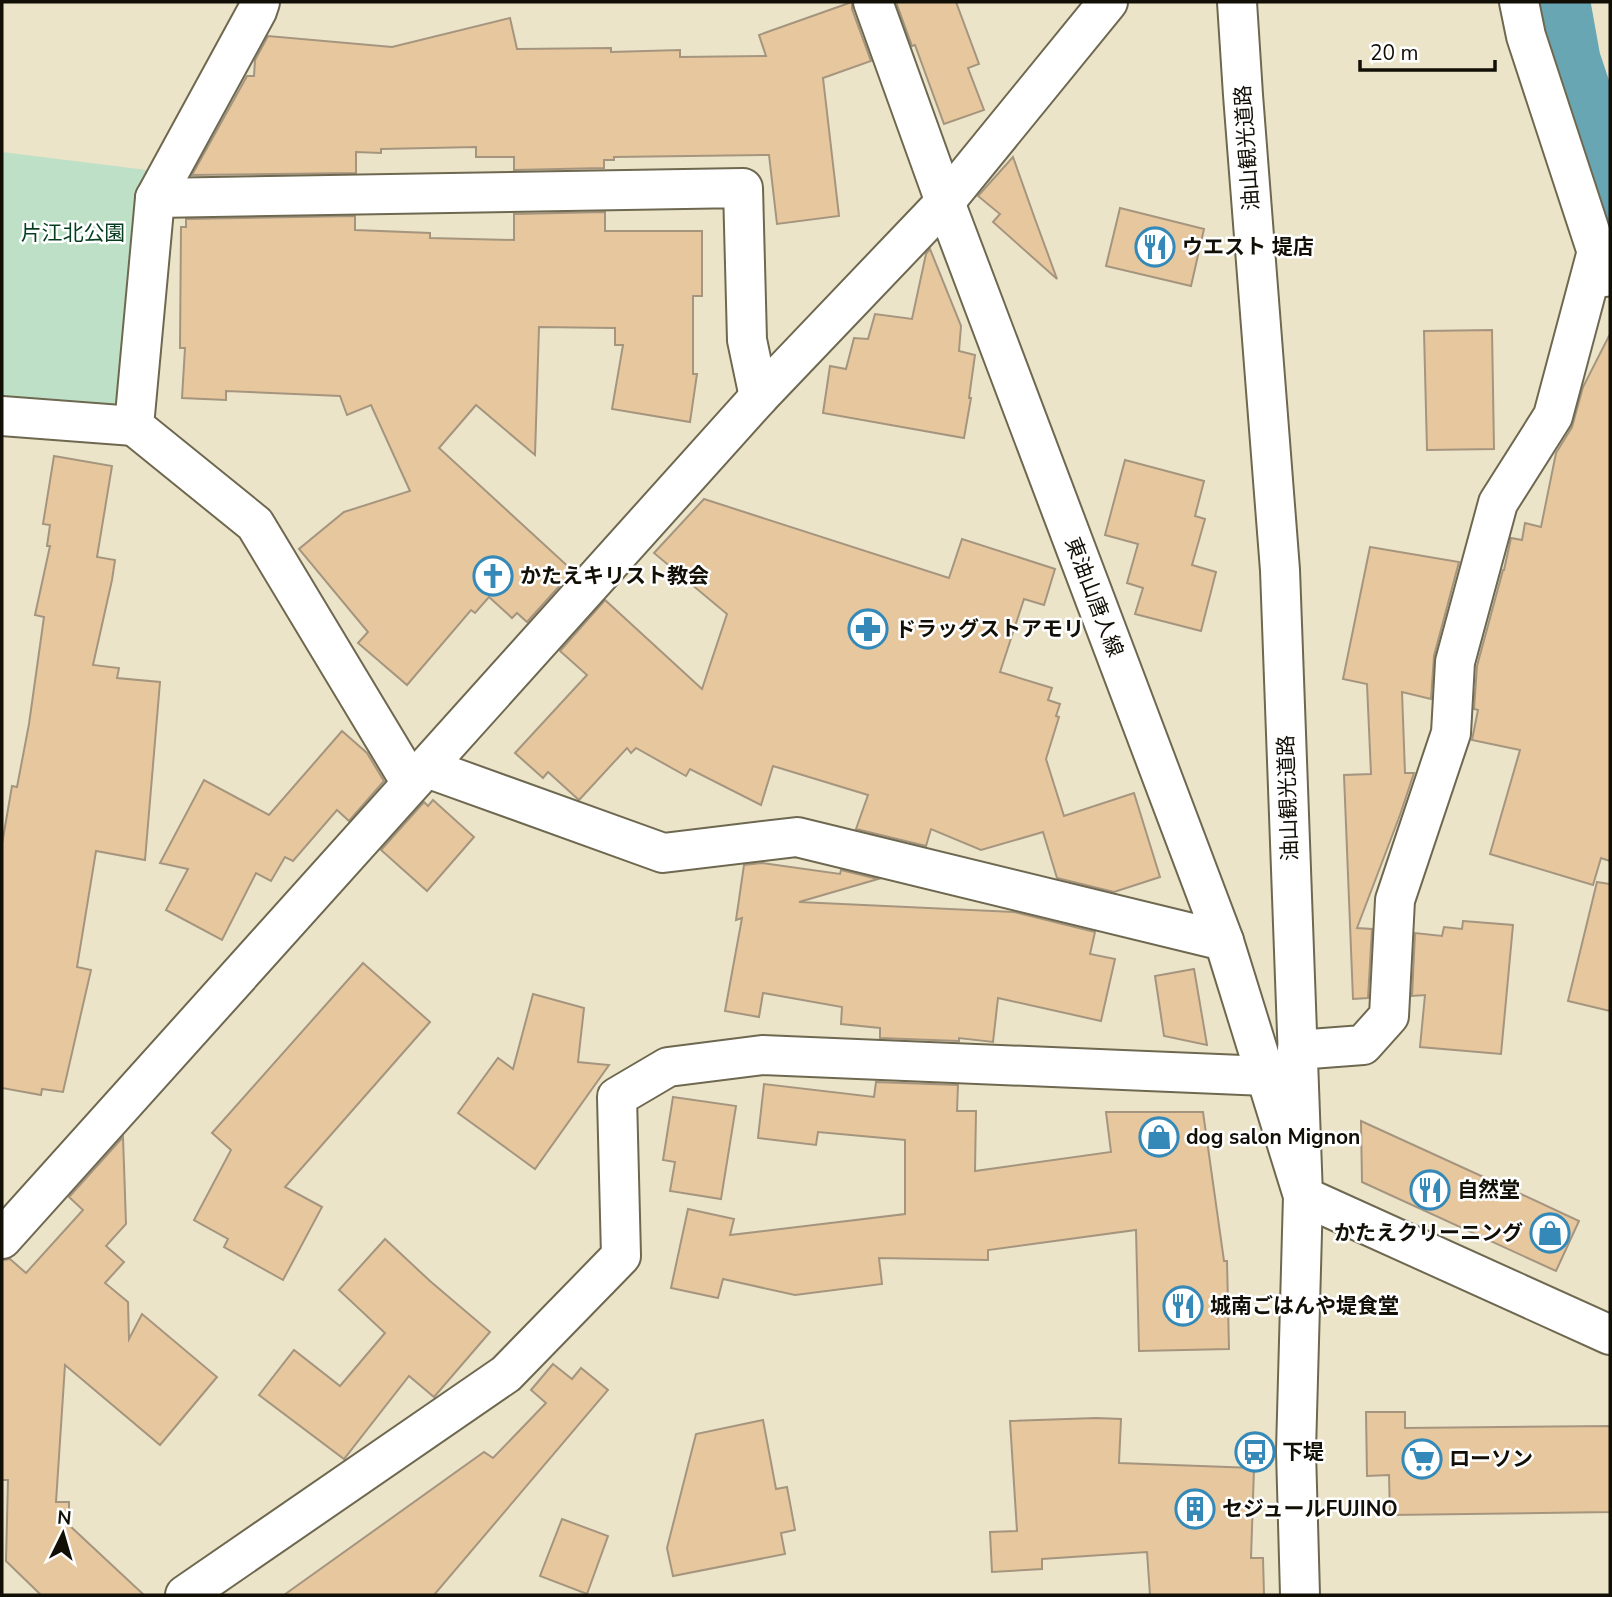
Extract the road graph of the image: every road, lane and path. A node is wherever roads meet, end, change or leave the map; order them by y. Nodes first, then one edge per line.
1 (260, 2) edge
2 (873, 2) edge
3 (1108, 2) edge
4 (1237, 2) edge
5 (1519, 2) edge
6 (155, 198) junction
7 (945, 202) junction
8 (1597, 251) junction
9 (1610, 292) edge
10 (759, 397) junction
11 (2, 416) edge
12 (134, 426) junction
13 (419, 776) junction
14 (1224, 941) junction
15 (1297, 1051) junction
16 (1266, 1076) junction
17 (1303, 1196) junction
18 (2, 1239) edge
19 (1610, 1335) edge
20 (185, 1595) edge
21 (1300, 1595) edge

1 - 6 street
2 - 7 street, 東油山唐人線
3 - 7 street
4 - 15 street, 油山観光道路
5 - 8 street
6 - 10 street
6 - 12 street
7 - 10 street
7 - 14 street, 東油山唐人線
8 - 9 street
8 - 15 street
10 - 13 street
11 - 12 street
12 - 13 street
13 - 14 street
13 - 18 street
14 - 16 street, 東油山唐人線
15 - 17 street, 油山観光道路
16 - 17 street, 東油山唐人線
16 - 20 street
17 - 19 street
17 - 21 street, 油山観光道路

